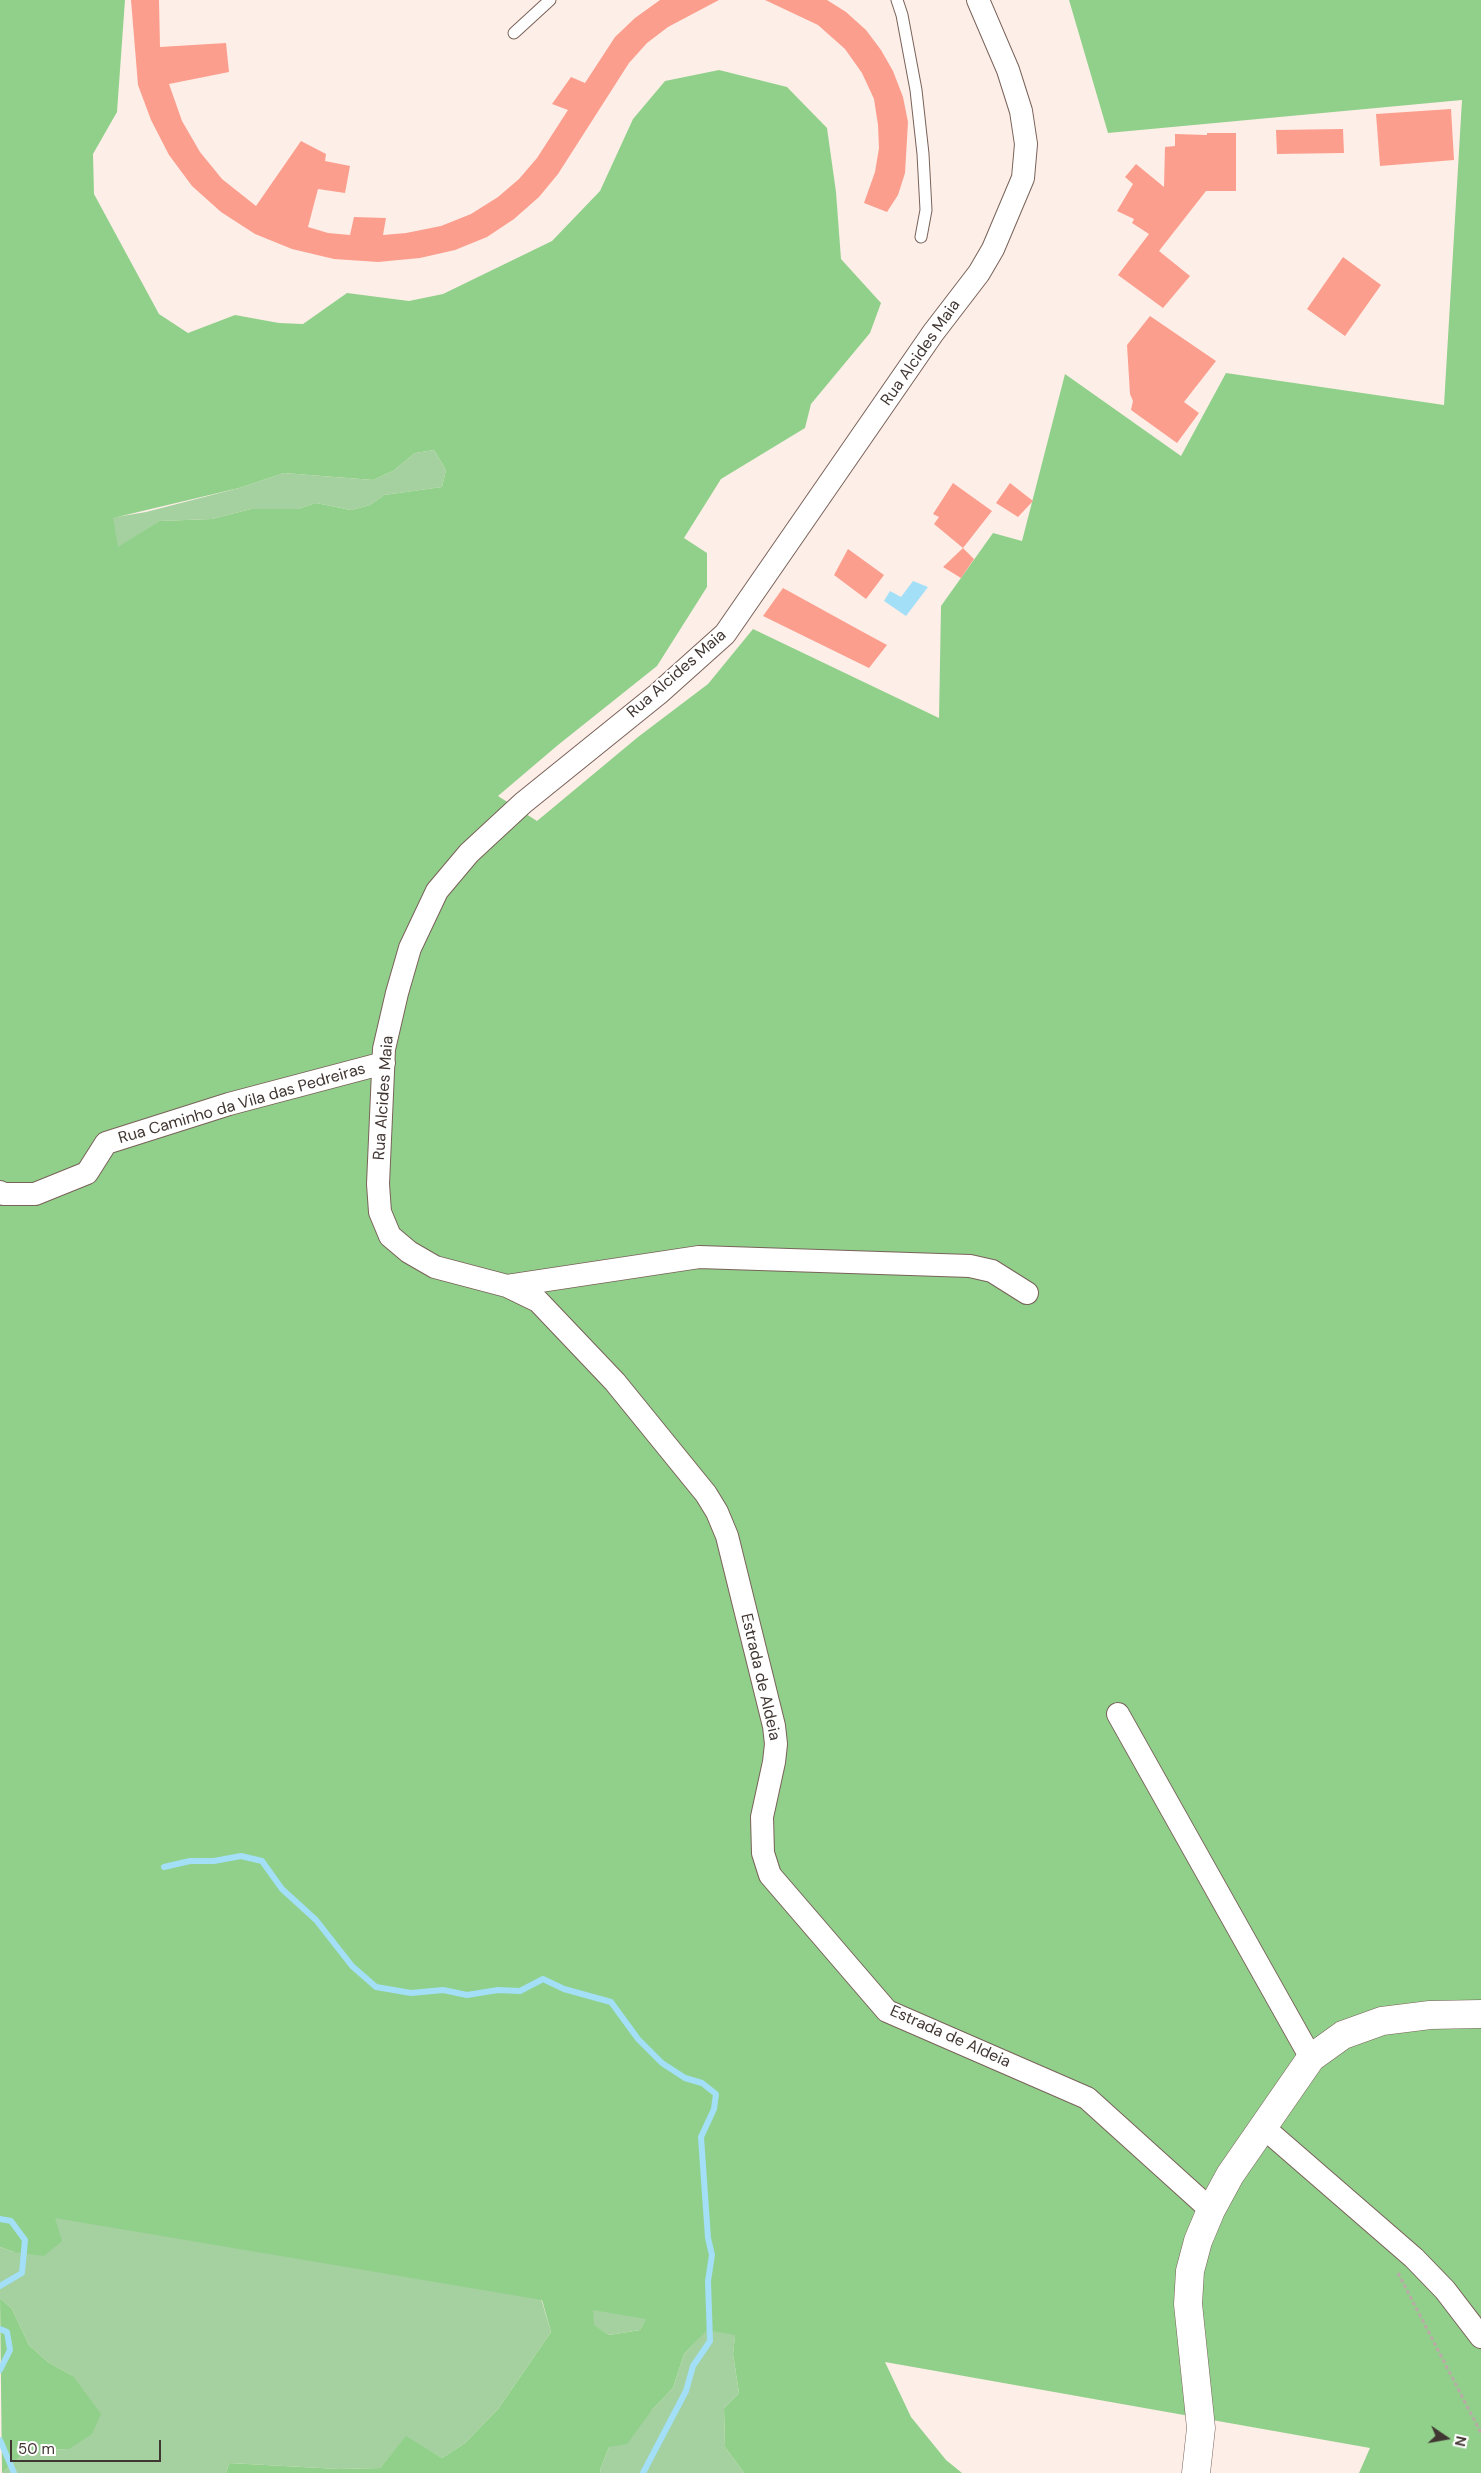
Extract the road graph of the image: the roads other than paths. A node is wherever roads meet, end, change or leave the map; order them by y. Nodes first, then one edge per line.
1 (550, 0) edge
2 (897, 0) edge
3 (978, 0) edge
4 (514, 33) dead end
5 (920, 237) dead end
6 (384, 1063) junction
7 (0, 1192) edge
8 (435, 1266) joint
9 (507, 1286) junction
10 (1026, 1293) dead end
11 (1118, 1714) dead end
12 (1481, 2014) edge
13 (1311, 2058) junction
14 (1263, 2127) junction
15 (1211, 2210) junction
16 (1481, 2337) edge
17 (1196, 2473) edge

1 - 4 lane
2 - 5 lane
3 - 6 street, Rua Alcides Maia
6 - 7 street, Rua Caminho da Vila das Pedreiras
6 - 8 street, Rua Alcides Maia
8 - 9 street, Estrada de Aldeia
9 - 10 street
9 - 15 street, Estrada de Aldeia
11 - 13 street
12 - 13 main road
13 - 14 main road
14 - 15 main road
14 - 16 street
15 - 17 main road

